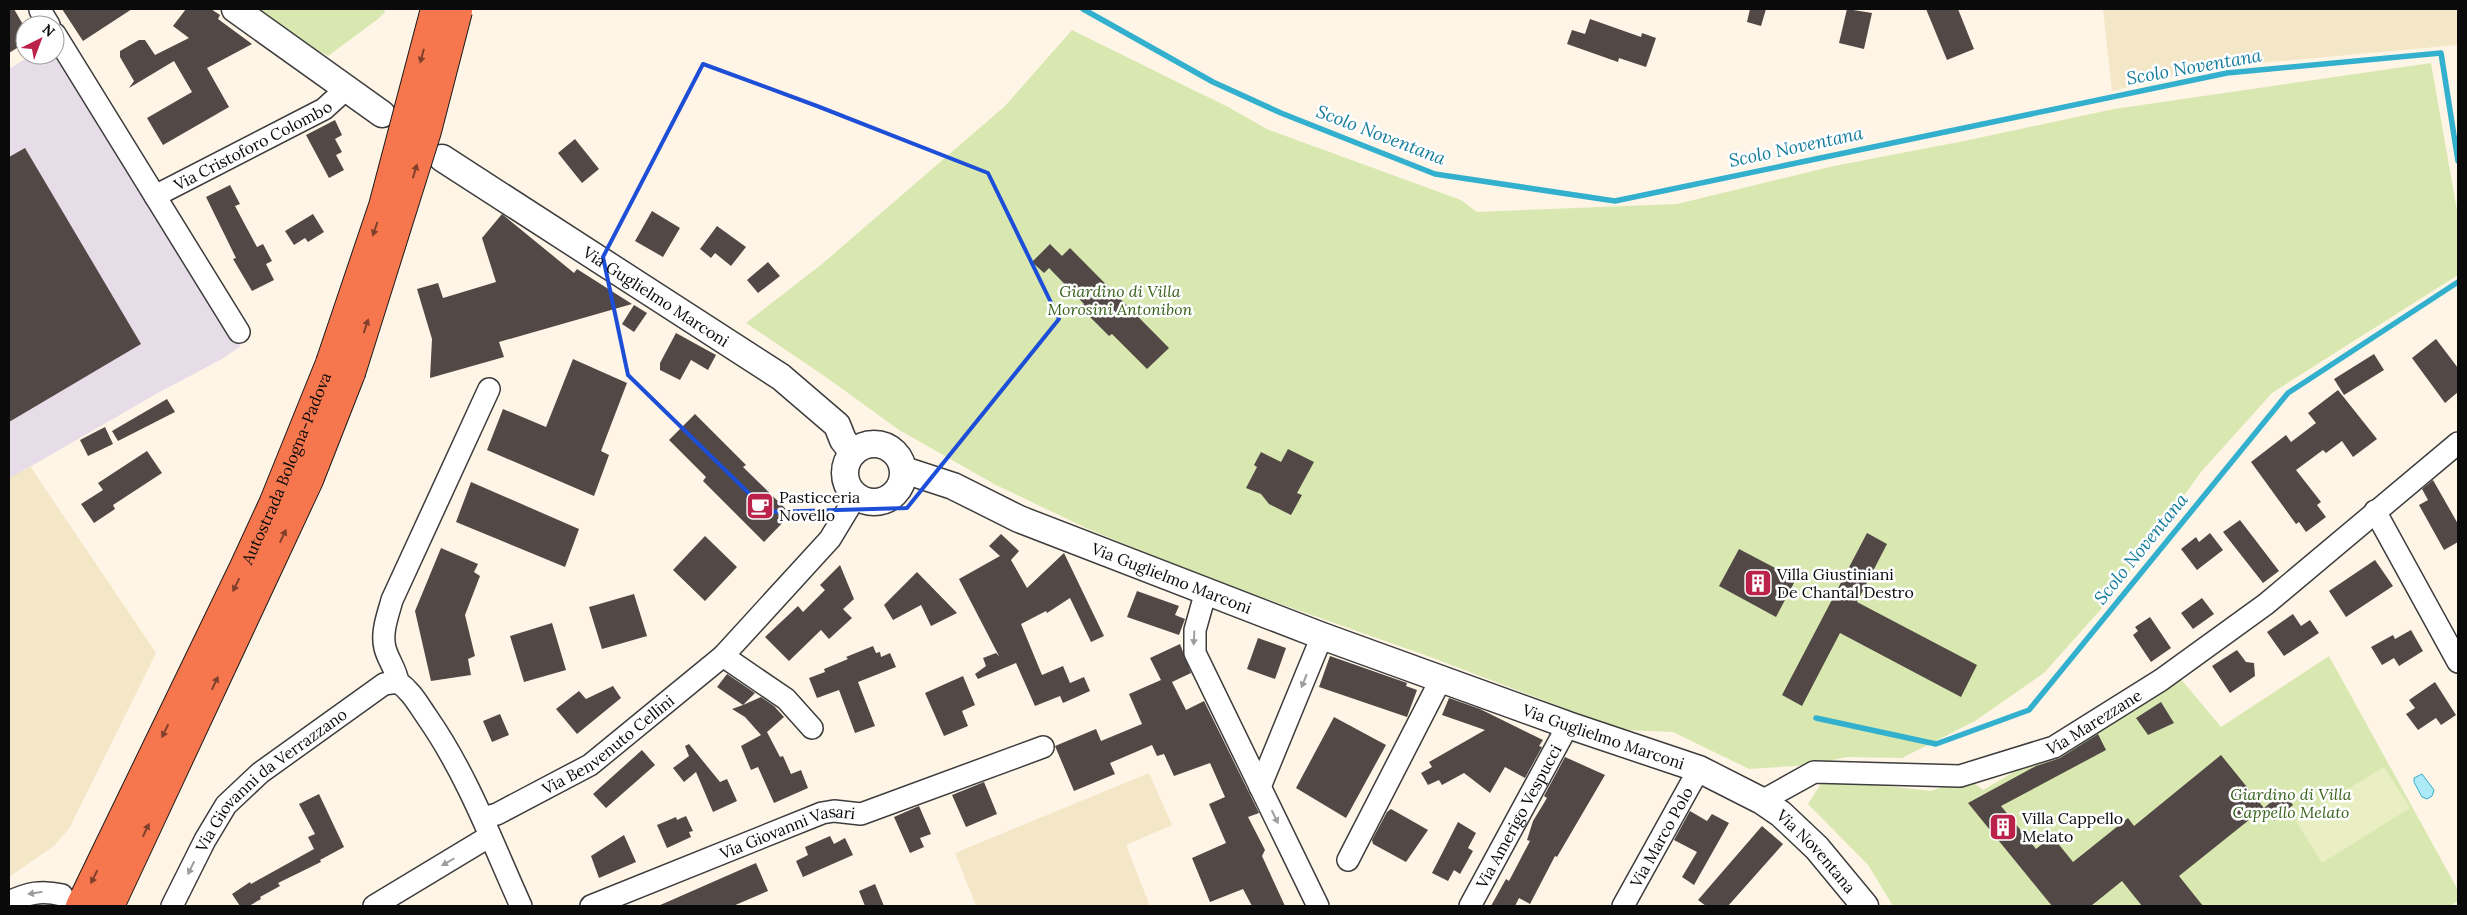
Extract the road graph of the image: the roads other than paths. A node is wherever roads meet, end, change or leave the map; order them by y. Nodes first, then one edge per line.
1 (235, 9) edge
2 (451, 10) edge
3 (65, 50) edge
4 (346, 89) junction
5 (382, 114) dead end
6 (442, 158) dead end
7 (156, 196) junction
8 (239, 332) dead end
9 (340, 368) junction
10 (489, 389) dead end
11 (2458, 443) edge
12 (853, 453) junction
13 (904, 470) junction
14 (856, 496) junction
15 (2375, 511) junction
16 (1206, 591) junction
17 (1322, 636) junction
18 (724, 656) junction
19 (2458, 662) edge
20 (1441, 679) junction
21 (398, 682) junction
22 (1568, 725) junction
23 (812, 728) dead end
24 (1042, 747) dead end
25 (1699, 770) junction
26 (1260, 787) junction
27 (1762, 801) junction
28 (486, 827) junction
29 (1348, 860) dead end
30 (71, 900) edge
31 (9, 902) edge
32 (110, 906) edge
33 (172, 906) edge
34 (374, 906) edge
35 (521, 906) edge
36 (591, 906) edge
37 (1318, 906) edge
38 (1470, 906) edge
39 (1623, 906) edge
40 (1865, 906) edge

1 - 4 street
2 - 9 highway, Autostrada Bologna-Padova, bridge
3 - 7 street, Via Cristoforo Colombo
4 - 5 street
4 - 7 street, Via Cristoforo Colombo
6 - 12 street, Via Guglielmo Marconi
7 - 8 street, Via Cristoforo Colombo
9 -> 30 highway, Autostrada Bologna-Padova
32 -> 9 highway, Autostrada Bologna-Padova
10 - 21 street
11 - 15 street, Via Marezzane
12 - 13 street
12 - 14 street
13 - 14 street
13 - 16 street, Via Guglielmo Marconi
14 - 18 street, Via Benvenuto Cellini
15 - 19 street
15 - 27 street, Via Marezzane
16 - 17 street, Via Guglielmo Marconi
16 -> 26 street
17 - 20 street, Via Guglielmo Marconi
17 -> 26 street
18 - 23 street
18 - 28 street, Via Benvenuto Cellini
20 - 22 street, Via Guglielmo Marconi
20 - 29 street
21 - 28 street
21 -> 33 street, Via Giovanni da Verrazzano
22 - 25 street, Via Guglielmo Marconi
22 - 38 street, Via Amerigo Vespucci
24 - 36 street, Via Giovanni Vasari
25 - 27 street, Via Guglielmo Marconi
25 - 39 street, Via Marco Polo
26 -> 37 street
27 - 40 street, Via Noventana
28 -> 34 street, Via Benvenuto Cellini
28 - 35 street
30 -> 31 street

